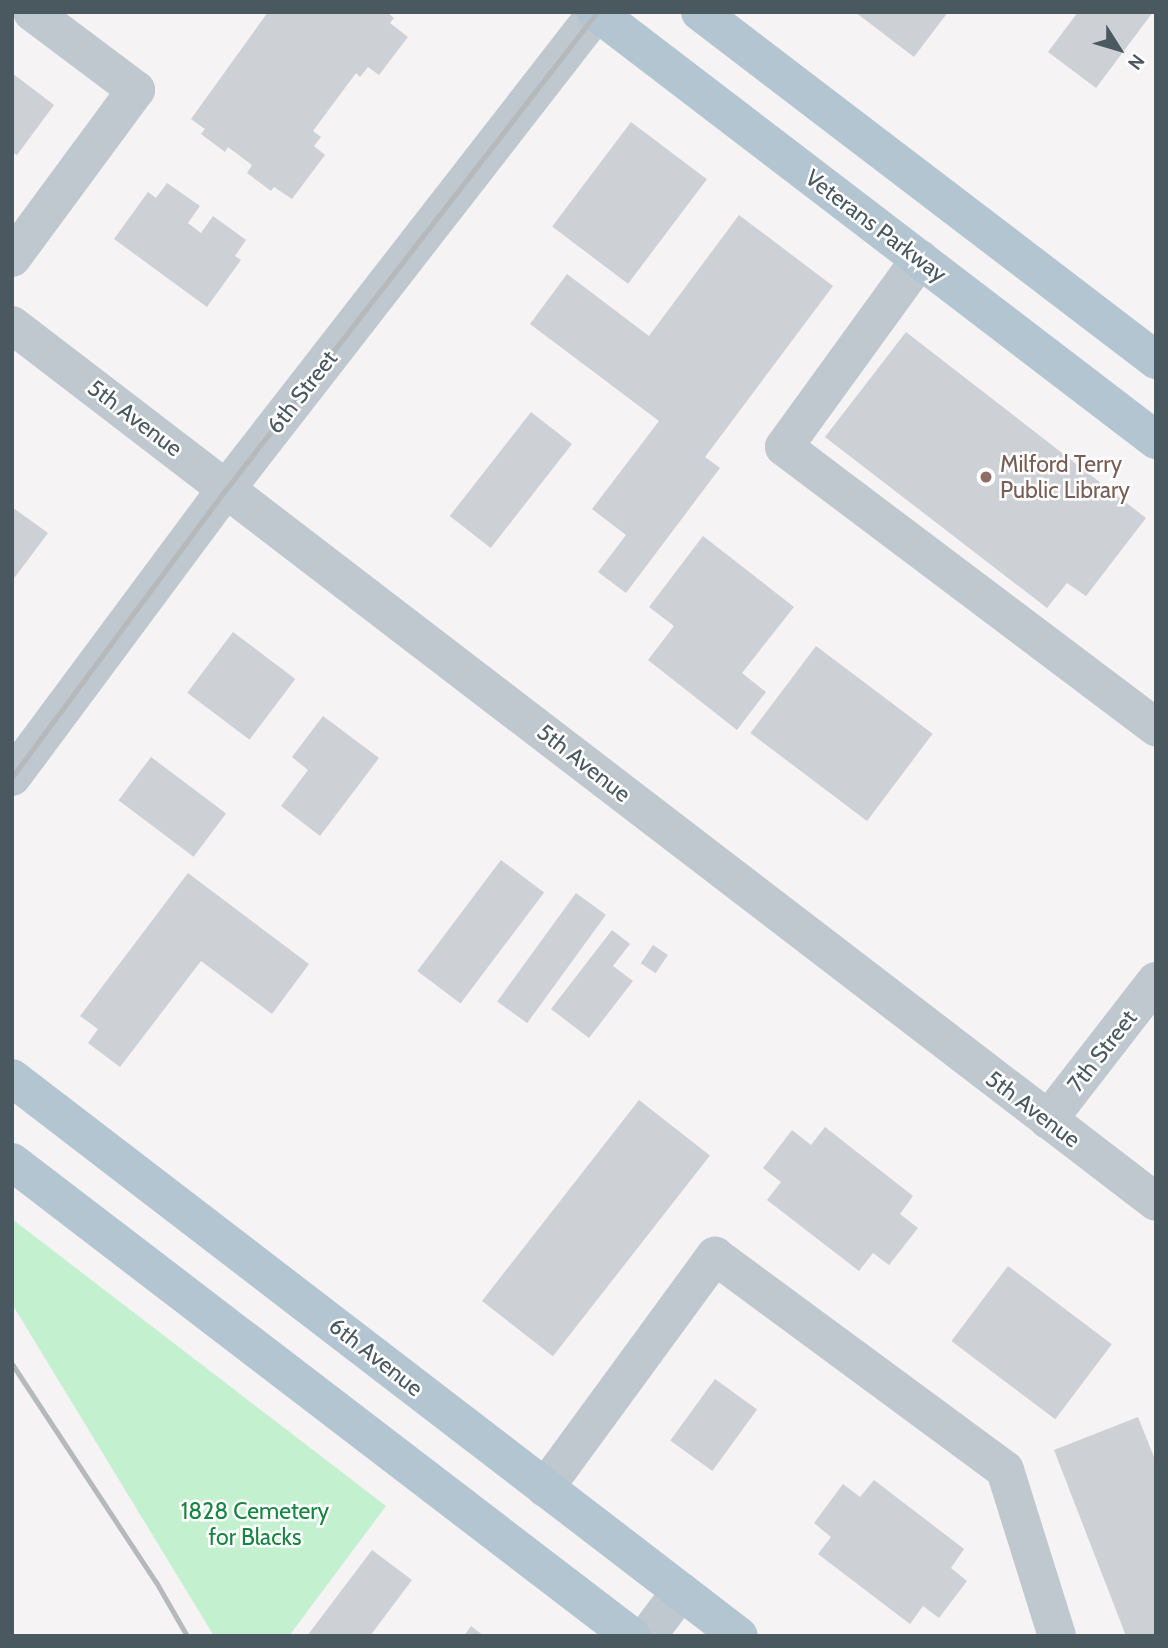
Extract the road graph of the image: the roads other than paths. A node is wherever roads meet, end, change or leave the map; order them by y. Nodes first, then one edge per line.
1 (32, 12) edge
2 (597, 12) edge
3 (700, 12) edge
4 (12, 258) edge
5 (920, 259) junction
6 (12, 325) edge
7 (1156, 360) edge
8 (1156, 440) edge
9 (228, 488) junction
10 (1156, 727) edge
11 (12, 777) edge
12 (1156, 981) edge
13 (12, 1079) edge
14 (1048, 1121) junction
15 (12, 1162) edge
16 (1156, 1202) edge
17 (545, 1488) junction
18 (681, 1591) junction
19 (631, 1636) edge
20 (647, 1636) edge
21 (739, 1636) edge
22 (1057, 1636) edge

1 - 4 street
2 - 5 main road, Veterans Parkway
2 - 9 street, 6th Street
3 - 7 main road
5 - 8 main road, Veterans Parkway
5 - 10 street
6 - 9 street, 5th Avenue
9 - 11 street, 6th Street
9 - 14 street, 5th Avenue
12 - 14 street, 7th Street
13 - 17 main road, 6th Avenue
14 - 16 street, 5th Avenue
15 - 19 main road
17 - 18 main road, 6th Avenue
17 - 22 street
18 - 20 street
18 - 21 main road, 6th Avenue

